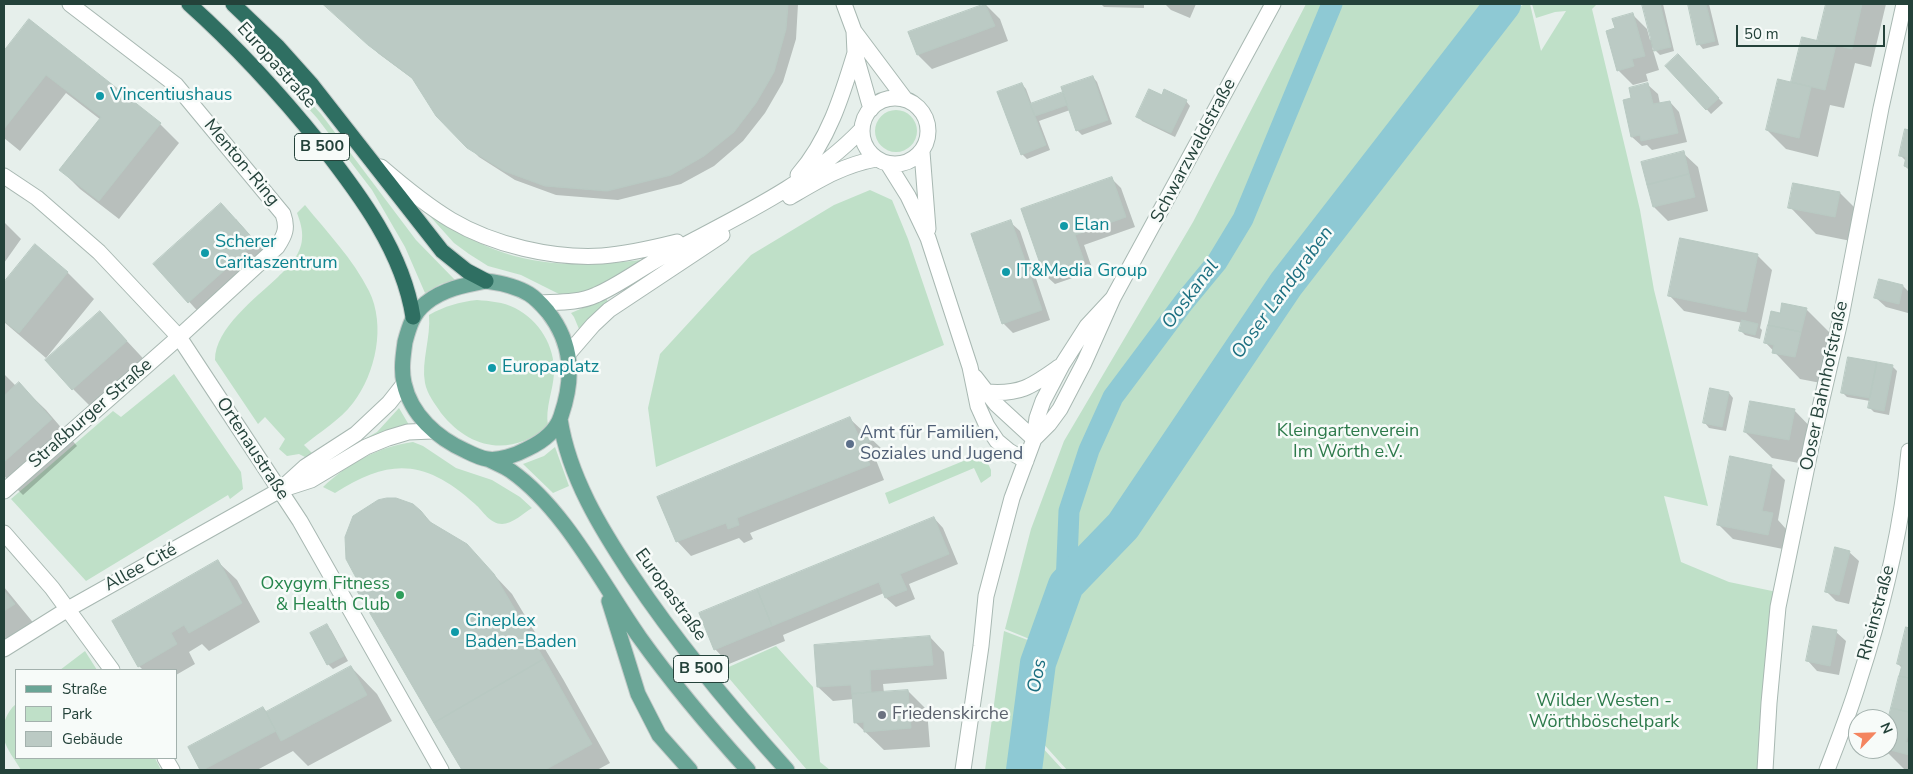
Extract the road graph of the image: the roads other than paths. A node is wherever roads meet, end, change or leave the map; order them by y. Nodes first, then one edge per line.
1 (70, 4) edge
2 (189, 4) edge
3 (233, 4) edge
4 (844, 4) edge
5 (1273, 4) edge
6 (1904, 4) edge
7 (854, 31) junction
8 (855, 53) junction
9 (905, 99) junction
10 (871, 109) junction
11 (862, 129) junction
12 (922, 152) junction
13 (372, 160) junction
14 (882, 162) junction
15 (4, 176) edge
16 (786, 189) junction
17 (703, 235) junction
18 (928, 238) junction
19 (486, 281) junction
20 (1113, 298) junction
21 (540, 303) junction
22 (413, 317) junction
23 (179, 337) junction
24 (568, 354) junction
25 (1062, 365) junction
26 (970, 367) junction
27 (404, 384) junction
28 (986, 392) junction
29 (560, 419) junction
30 (433, 431) junction
31 (1034, 439) junction
32 (1909, 451) edge
33 (488, 459) junction
34 (1026, 461) junction
35 (280, 490) junction
36 (4, 491) edge
37 (4, 533) edge
38 (604, 583) junction
39 (68, 609) junction
40 (4, 649) edge
41 (111, 669) edge
42 (166, 759) edge
43 (172, 770) edge
44 (441, 770) edge
45 (690, 770) edge
46 (748, 770) edge
47 (787, 770) edge
48 (963, 770) edge
49 (1765, 770) edge
50 (1827, 770) edge

1 - 23 street, Menton-Ring
2 - 22 highway, Europastraße / B 500
3 - 13 highway, Europastraße / B 500
4 - 7 street
5 - 20 street, Schwarzwaldstraße
6 - 49 street, Ooser Bahnhofstraße
7 - 8 street
7 - 9 street
8 - 10 street
8 - 16 street
9 - 10 street
9 - 12 street
10 - 11 street
11 - 14 street
11 - 16 street
12 - 14 street
12 - 18 street
13 - 17 street
13 - 19 highway, Europastraße / B 500
14 - 18 street
14 - 24 street
15 - 23 street, Ortenaustraße
16 - 17 street
17 - 21 street
18 - 26 street
19 - 21 main road, B 500
19 - 22 main road, B 500
20 - 25 street, Schwarzwaldstraße
20 - 31 street, Schwarzwaldstraße
21 - 24 main road, B 500
22 - 27 main road, B 500
23 - 35 street, Ortenaustraße
23 - 36 street, Straßburger Straße
24 - 29 main road, B 500
25 - 28 street
25 - 31 street, Schwarzwaldstraße
26 - 28 street
26 - 34 street
27 - 30 main road, B 500
27 - 35 street, Allee Cité
28 - 31 street
29 - 33 main road, B 500
29 - 47 main road, Europastraße / B 500
30 - 33 main road, B 500
30 - 35 street, Allee Cité
31 - 34 street, Schwarzwaldstraße
32 - 50 street, Rheinstraße
33 - 38 main road, B 500
34 - 48 street, Schwarzwaldstraße
35 - 39 street, Allee Cité
35 - 44 street, Ortenaustraße
37 - 39 street
38 - 45 main road
38 - 46 main road, B 500
39 - 40 street, Allee Cité
39 - 41 street
42 - 43 street

